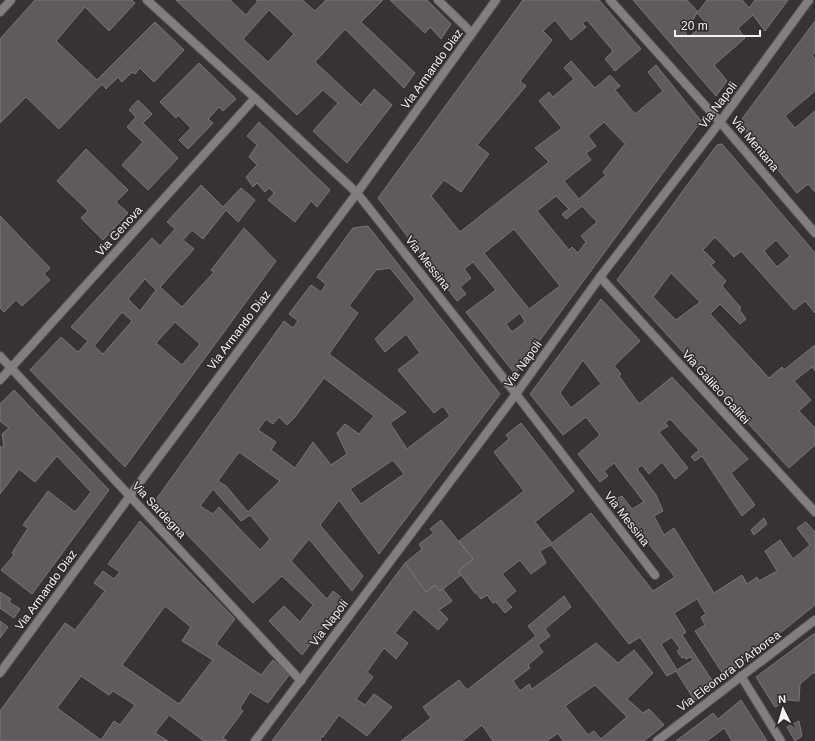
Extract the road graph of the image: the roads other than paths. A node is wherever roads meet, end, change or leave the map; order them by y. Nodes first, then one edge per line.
1 (11, 0) edge
2 (147, 0) edge
3 (438, 0) edge
4 (496, 0) edge
5 (610, 0) edge
6 (810, 0) edge
7 (0, 12) edge
8 (472, 34) junction
9 (255, 98) junction
10 (720, 122) junction
11 (357, 193) junction
12 (815, 233) edge
13 (600, 277) junction
14 (0, 356) edge
15 (11, 368) junction
16 (0, 380) edge
17 (516, 394) junction
18 (130, 496) junction
19 (815, 512) edge
20 (655, 575) dead end
21 (815, 620) edge
22 (0, 673) edge
23 (741, 676) junction
24 (300, 681) junction
25 (255, 741) edge
26 (657, 741) edge
27 (781, 741) edge

1 - 7 street
2 - 9 street, Via Messina
3 - 8 street
4 - 8 street, Via Armando Diaz
5 - 10 street, Via Mentana
6 - 10 street, Via Napoli
8 - 11 street, Via Armando Diaz
9 - 11 street, Via Messina
9 - 15 street, Via Genova
10 - 12 street, Via Mentana
10 - 13 street, Via Napoli
11 - 17 street, Via Messina
11 - 18 street, Via Armando Diaz
13 - 17 street, Via Napoli
13 - 19 street, Via Galileo Galilei
14 - 15 street, Via Sardegna
15 - 16 street, Via Genova
15 - 18 street, Via Sardegna
17 - 20 street, Via Messina
17 - 24 street, Via Napoli
18 - 22 street, Via Armando Diaz
18 - 24 street, Via Sardegna
21 - 23 street, Via Eleonora D'Arborea
23 - 26 street, Via Eleonora D'Arborea
23 - 27 street
24 - 25 street, Via Napoli

